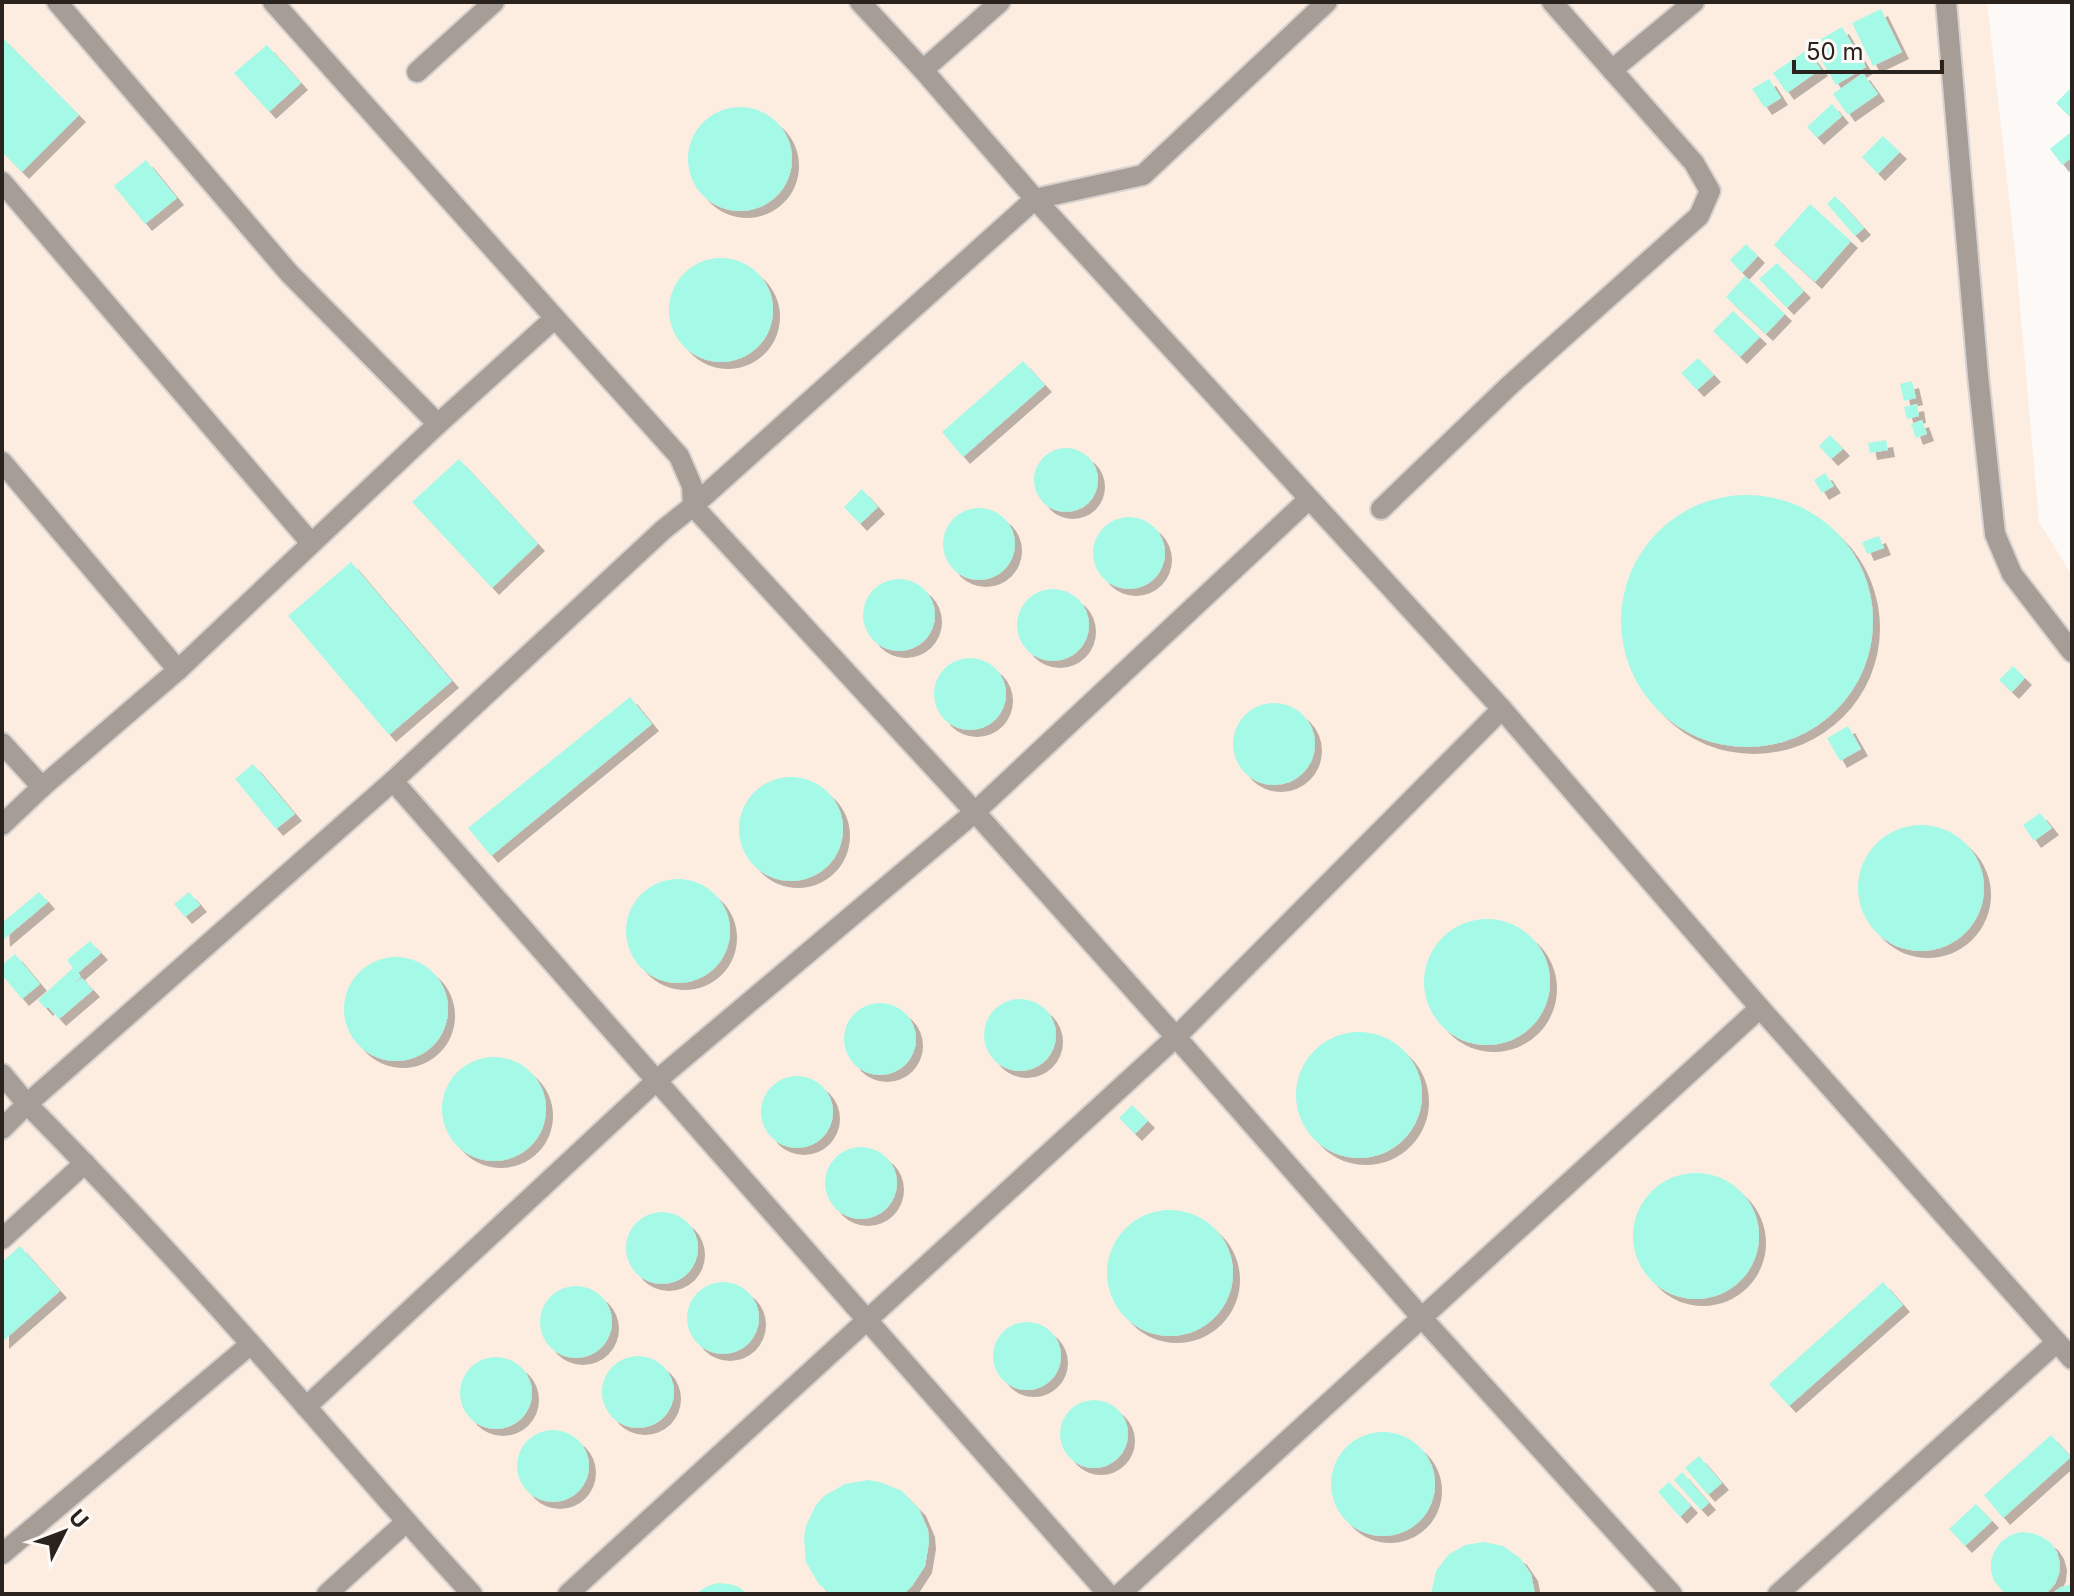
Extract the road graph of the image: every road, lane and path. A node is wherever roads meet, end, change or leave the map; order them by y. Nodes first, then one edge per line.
1 (57, 2) edge
2 (273, 2) edge
3 (494, 2) edge
4 (860, 2) edge
5 (1000, 2) edge
6 (1327, 2) edge
7 (1552, 2) edge
8 (1694, 2) edge
9 (1946, 2) edge
10 (923, 70) junction
11 (1612, 70) junction
12 (417, 72) dead end
13 (2, 182) edge
14 (1035, 199) junction
15 (555, 318) junction
16 (438, 424) junction
17 (2, 462) edge
18 (1309, 499) junction
19 (693, 506) junction
20 (1381, 509) dead end
21 (311, 543) junction
22 (2072, 652) edge
23 (178, 670) junction
24 (1502, 709) junction
25 (2, 743) edge
26 (393, 781) junction
27 (42, 787) junction
28 (975, 812) junction
29 (2, 825) edge
30 (1760, 1008) junction
31 (1176, 1037) junction
32 (2, 1074) edge
33 (656, 1081) junction
34 (27, 1104) junction
35 (2, 1129) edge
36 (85, 1163) junction
37 (2, 1239) edge
38 (1422, 1318) junction
39 (866, 1321) junction
40 (2057, 1342) junction
41 (251, 1344) junction
42 (2072, 1359) edge
43 (306, 1407) junction
44 (405, 1523) junction
45 (2, 1554) edge
46 (327, 1594) edge
47 (472, 1594) edge
48 (568, 1594) edge
49 (1108, 1594) edge
50 (1120, 1594) edge
51 (1672, 1594) edge
52 (1778, 1594) edge

1 - 16 lane
2 - 15 lane
3 - 12 lane
4 - 10 lane
5 - 10 lane
6 - 14 lane
7 - 11 lane
8 - 11 lane
9 - 22 lane
10 - 14 lane
11 - 20 lane
13 - 21 lane
14 - 18 lane
14 - 19 lane
15 - 16 lane
15 - 19 lane
16 - 21 lane
17 - 23 lane
18 - 24 lane
18 - 28 lane
19 - 26 lane
19 - 28 lane
21 - 23 lane
23 - 27 lane
24 - 30 lane
24 - 31 lane
25 - 27 lane
26 - 33 lane
26 - 34 lane
27 - 29 lane
28 - 31 lane
28 - 33 lane
30 - 38 lane
30 - 40 lane
31 - 38 lane
31 - 39 lane
32 - 34 lane
33 - 39 lane
33 - 43 lane
34 - 35 lane
34 - 36 lane
36 - 37 lane
36 - 41 lane
38 - 50 lane
38 - 51 lane
39 - 48 lane
39 - 49 lane
40 - 42 lane
40 - 52 lane
41 - 43 lane
41 - 45 lane
43 - 44 lane
44 - 46 lane
44 - 47 lane

